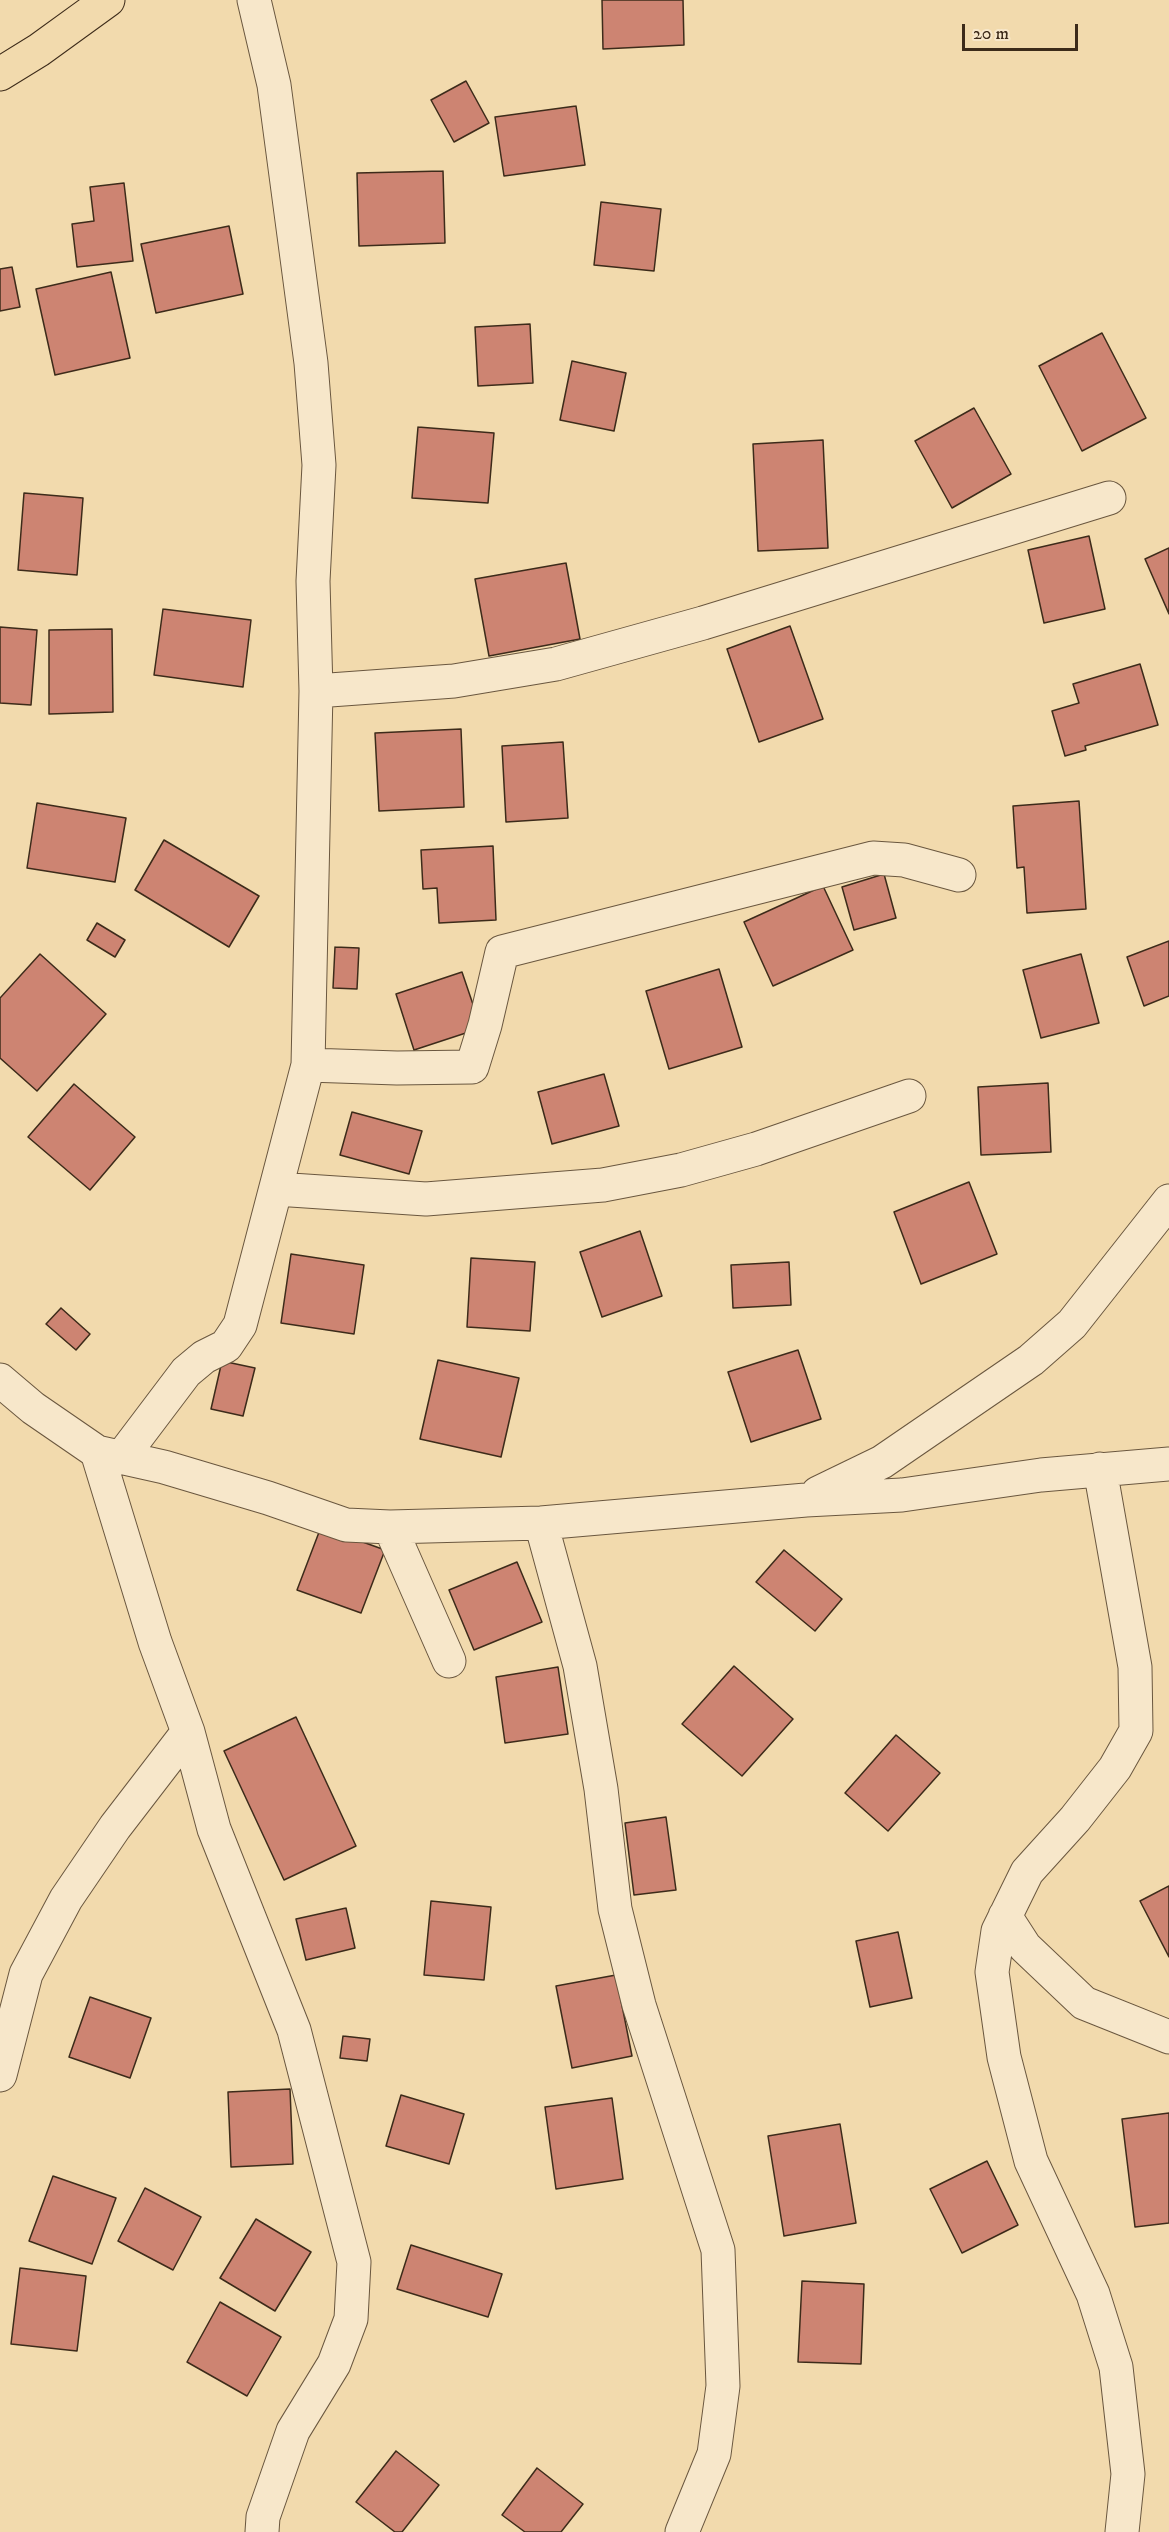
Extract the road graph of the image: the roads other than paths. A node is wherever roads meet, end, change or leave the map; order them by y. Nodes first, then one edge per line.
1 (108, 0) edge
2 (254, 0) edge
3 (0, 74) edge
4 (1109, 498) dead end
5 (316, 691) junction
6 (959, 875) dead end
7 (308, 1065) junction
8 (909, 1096) dead end
9 (276, 1189) junction
10 (1169, 1201) edge
11 (0, 1380) edge
12 (109, 1455) junction
13 (1169, 1464) edge
14 (1100, 1469) junction
15 (806, 1500) junction
16 (542, 1523) junction
17 (390, 1527) junction
18 (449, 1661) dead end
19 (188, 1732) junction
20 (1005, 1916) junction
21 (1169, 2037) edge
22 (0, 2075) edge
23 (262, 2532) edge
24 (682, 2532) edge
25 (1122, 2532) edge

1 - 3 main road
2 - 5 street
4 - 5 street
5 - 7 street
6 - 7 street
7 - 9 street
8 - 9 street
9 - 12 street
10 - 15 street
11 - 12 street
12 - 17 street
12 - 19 street
13 - 14 street
14 - 15 street
14 - 20 street
15 - 16 street
16 - 17 street
16 - 24 street
17 - 18 street
19 - 22 street
19 - 23 street
20 - 21 street
20 - 25 street

